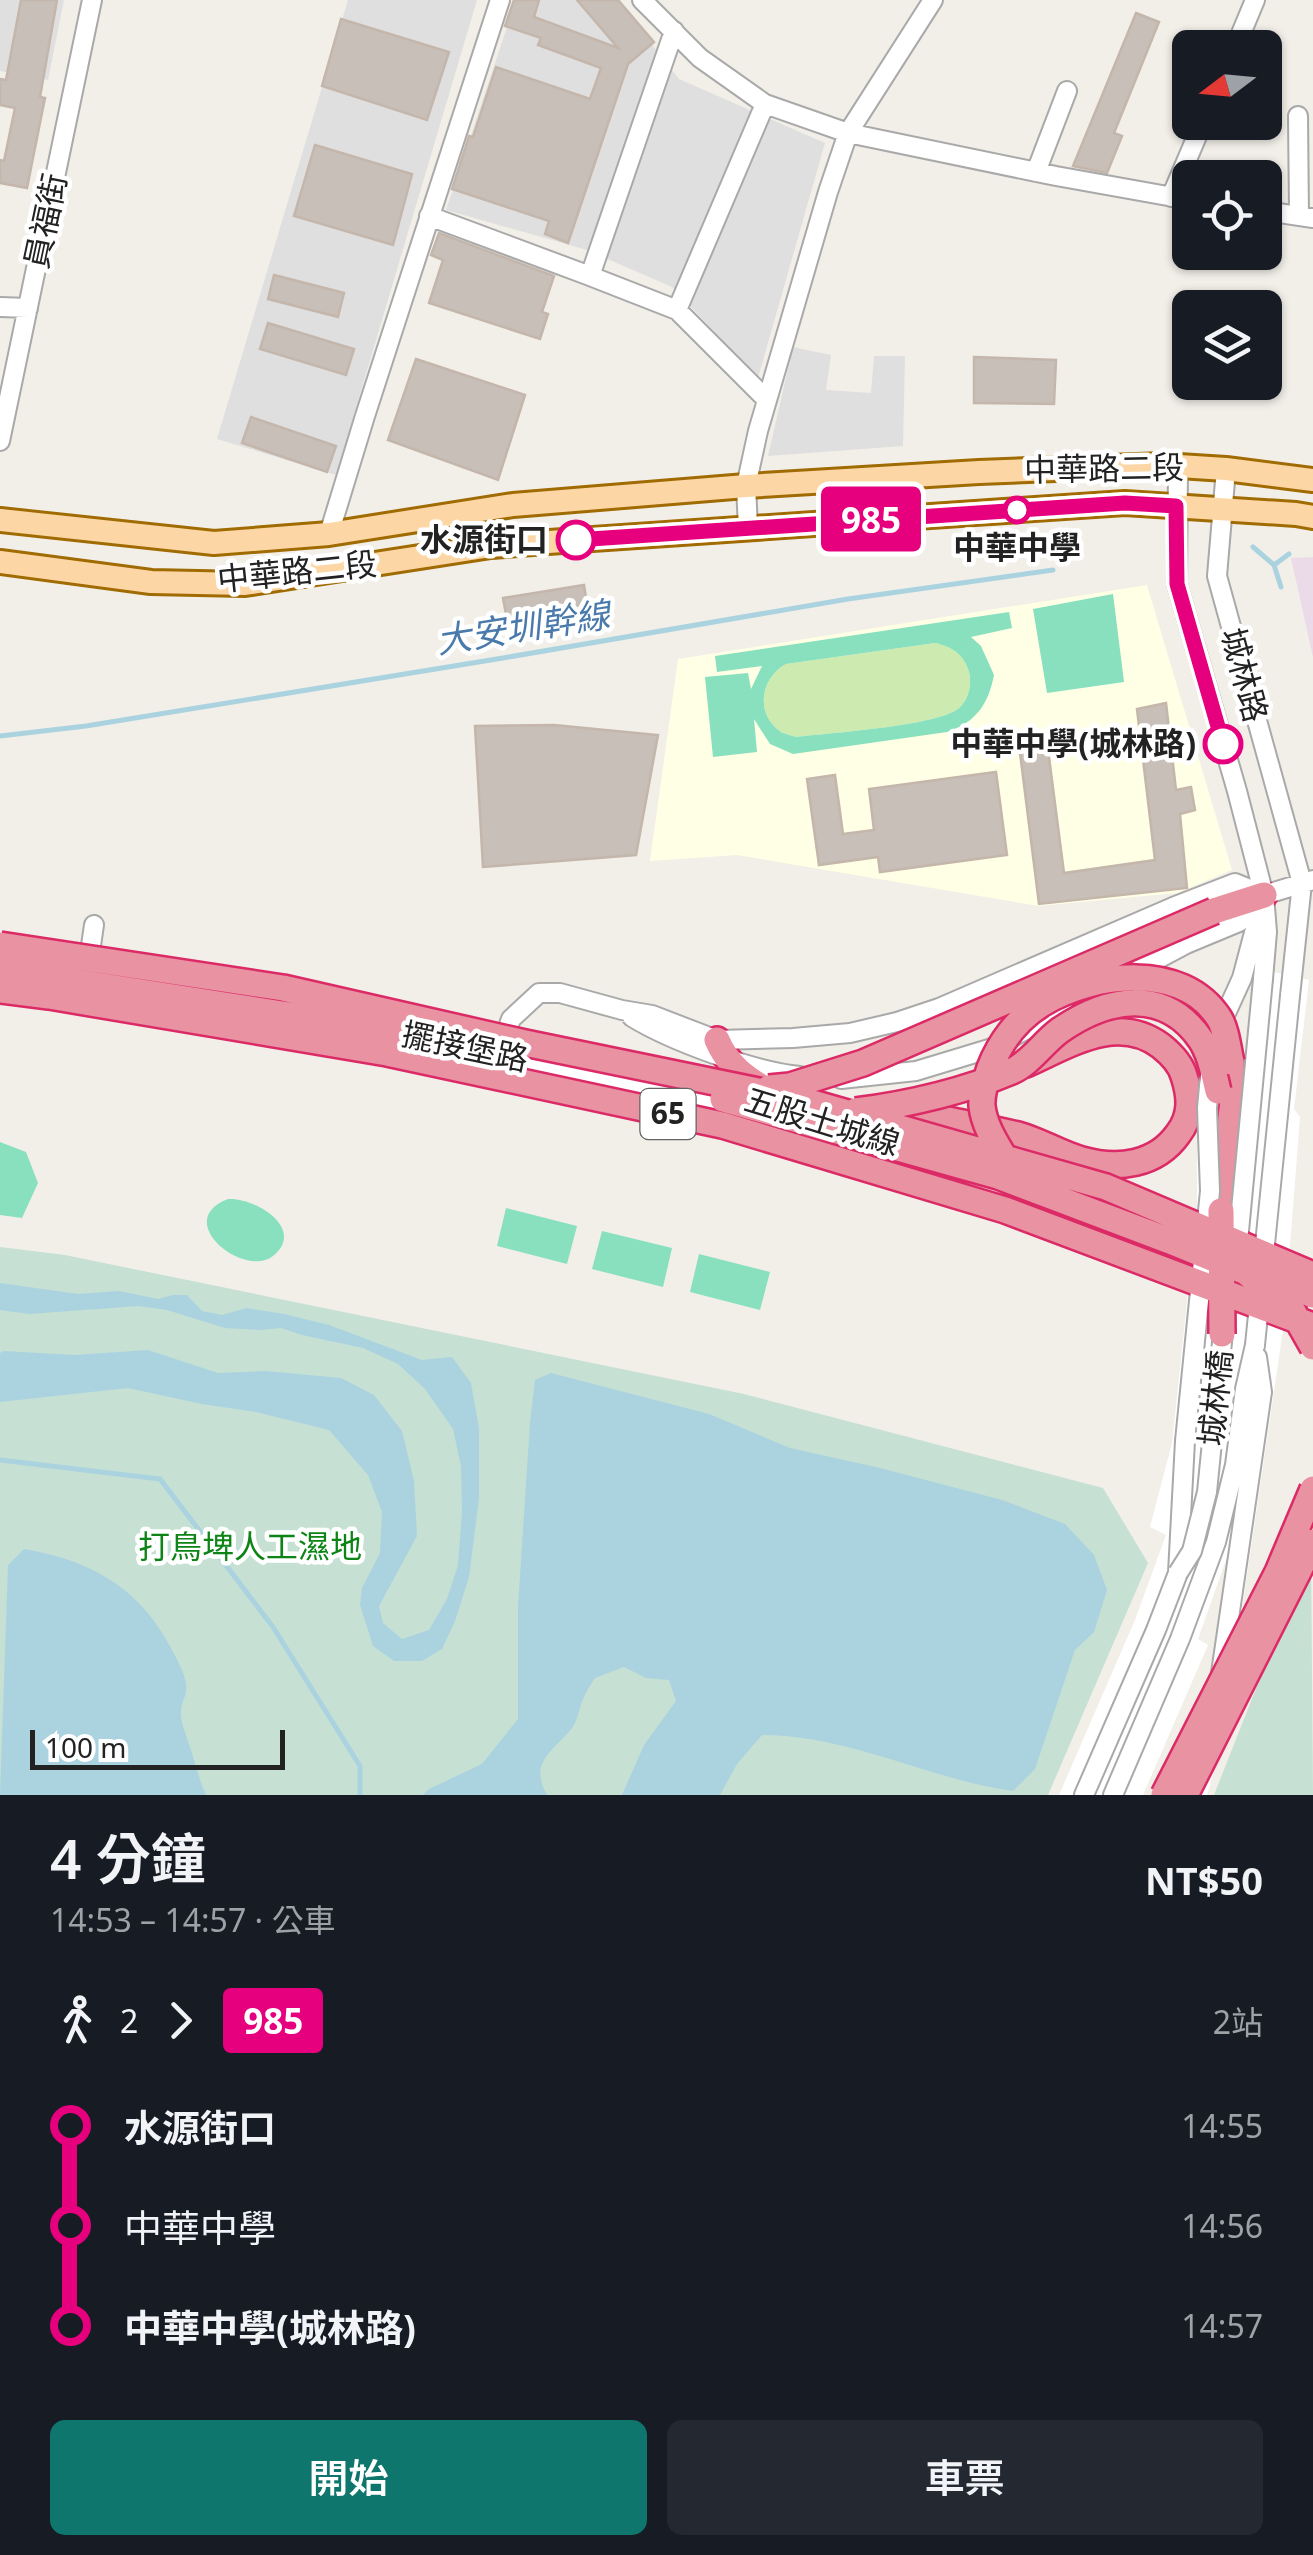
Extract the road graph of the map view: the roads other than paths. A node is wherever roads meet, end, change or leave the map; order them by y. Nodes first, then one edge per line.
1 (92, 0) edge
2 (500, 0) edge
3 (642, 0) edge
4 (933, 0) edge
5 (1255, 0) edge
6 (674, 30) junction
7 (1242, 30) edge
8 (1067, 91) dead end
9 (764, 104) junction
10 (1298, 116) dead end
11 (848, 133) junction
12 (1036, 172) junction
13 (1172, 197) edge
14 (430, 216) junction
15 (1306, 217) edge
16 (590, 276) junction
17 (0, 307) edge
18 (28, 308) junction
19 (677, 310) junction
20 (767, 400) junction
21 (0, 442) edge
22 (1178, 466) junction
23 (1226, 469) junction
24 (1313, 480) edge
25 (746, 486) junction
26 (1176, 506) junction
27 (1221, 508) junction
28 (1313, 517) edge
29 (0, 520) edge
30 (748, 528) junction
31 (329, 534) junction
32 (0, 562) edge
33 (1308, 882) edge
34 (1264, 895) junction
35 (94, 925) dead end
36 (0, 960) edge
37 (87, 976) junction
38 (1263, 979) joint
39 (0, 990) edge
40 (1290, 996) joint
41 (1227, 1011) dead end
42 (526, 1043) junction
43 (720, 1048) junction
44 (500, 1053) junction
45 (1017, 1068) junction
46 (1210, 1070) dead end
47 (683, 1092) junction
48 (1221, 1210) junction
49 (1313, 1261) edge
50 (1313, 1275) edge
51 (1313, 1295) edge
52 (1313, 1326) edge
53 (1222, 1334) junction
54 (1255, 1344) junction
55 (1313, 1347) edge
56 (1313, 1489) edge
57 (1313, 1542) edge
58 (1178, 1572) junction
59 (1084, 1795) edge
60 (1113, 1795) edge
61 (1164, 1795) edge
62 (1185, 1795) edge
63 (1194, 1795) edge

1 - 18 street, 員福街
2 - 14 street
3 - 6 street
4 - 11 street
5 - 7 street
6 - 9 street
6 - 16 street
8 - 12 street
9 - 11 street
9 - 19 street
10 - 15 street
11 - 12 street
11 - 20 street
12 - 13 street
14 - 16 street
14 - 31 street
16 - 19 street
17 - 18 street
18 - 21 street, 員福街
19 - 20 street
20 - 25 street
22 - 23 main road, 中華路二段
22 - 25 main road, 中華路二段
22 - 26 street, 城林路
23 - 24 main road, 中華路二段
23 - 27 street, 城林路
25 - 30 street
25 - 31 main road, 中華路二段
26 - 27 main road, 中華路二段
26 - 30 main road, 中華路二段
26 - 34 street, 城林路
27 - 28 main road, 中華路二段
27 - 33 street, 城林路
29 - 31 main road, 中華路二段
30 - 32 main road, 中華路二段
33 - 34 street
33 - 40 street, 城林路
34 - 38 street, 城林路
34 - 41 street
34 - 43 street
34 - 43 street
34 - 47 highway, bridge
35 - 37 street
36 - 37 street, 擺接堡路
36 - 42 highway, 五股土城線 / 65, bridge
36 - 47 highway, bridge
37 - 44 street, 擺接堡路
38 - 53 street, 城林橋, bridge
39 - 52 highway, 五股土城線 / 65, bridge
40 - 54 street, 城林橋, bridge
42 - 50 highway, 五股土城線 / 65, bridge
42 - 55 highway, bridge
43 - 44 street
43 - 45 highway, bridge
44 - 49 street, 擺接堡路
45 - 47 highway, bridge
45 - 48 highway, bridge
46 - 58 street, bridge
48 - 51 highway, bridge
48 - 53 highway, bridge
53 - 58 street, 城林橋, bridge
54 - 60 street, 城林橋
54 - 63 street, bridge
56 - 61 highway, bridge
57 - 62 highway, bridge
58 - 59 street, 城林橋

